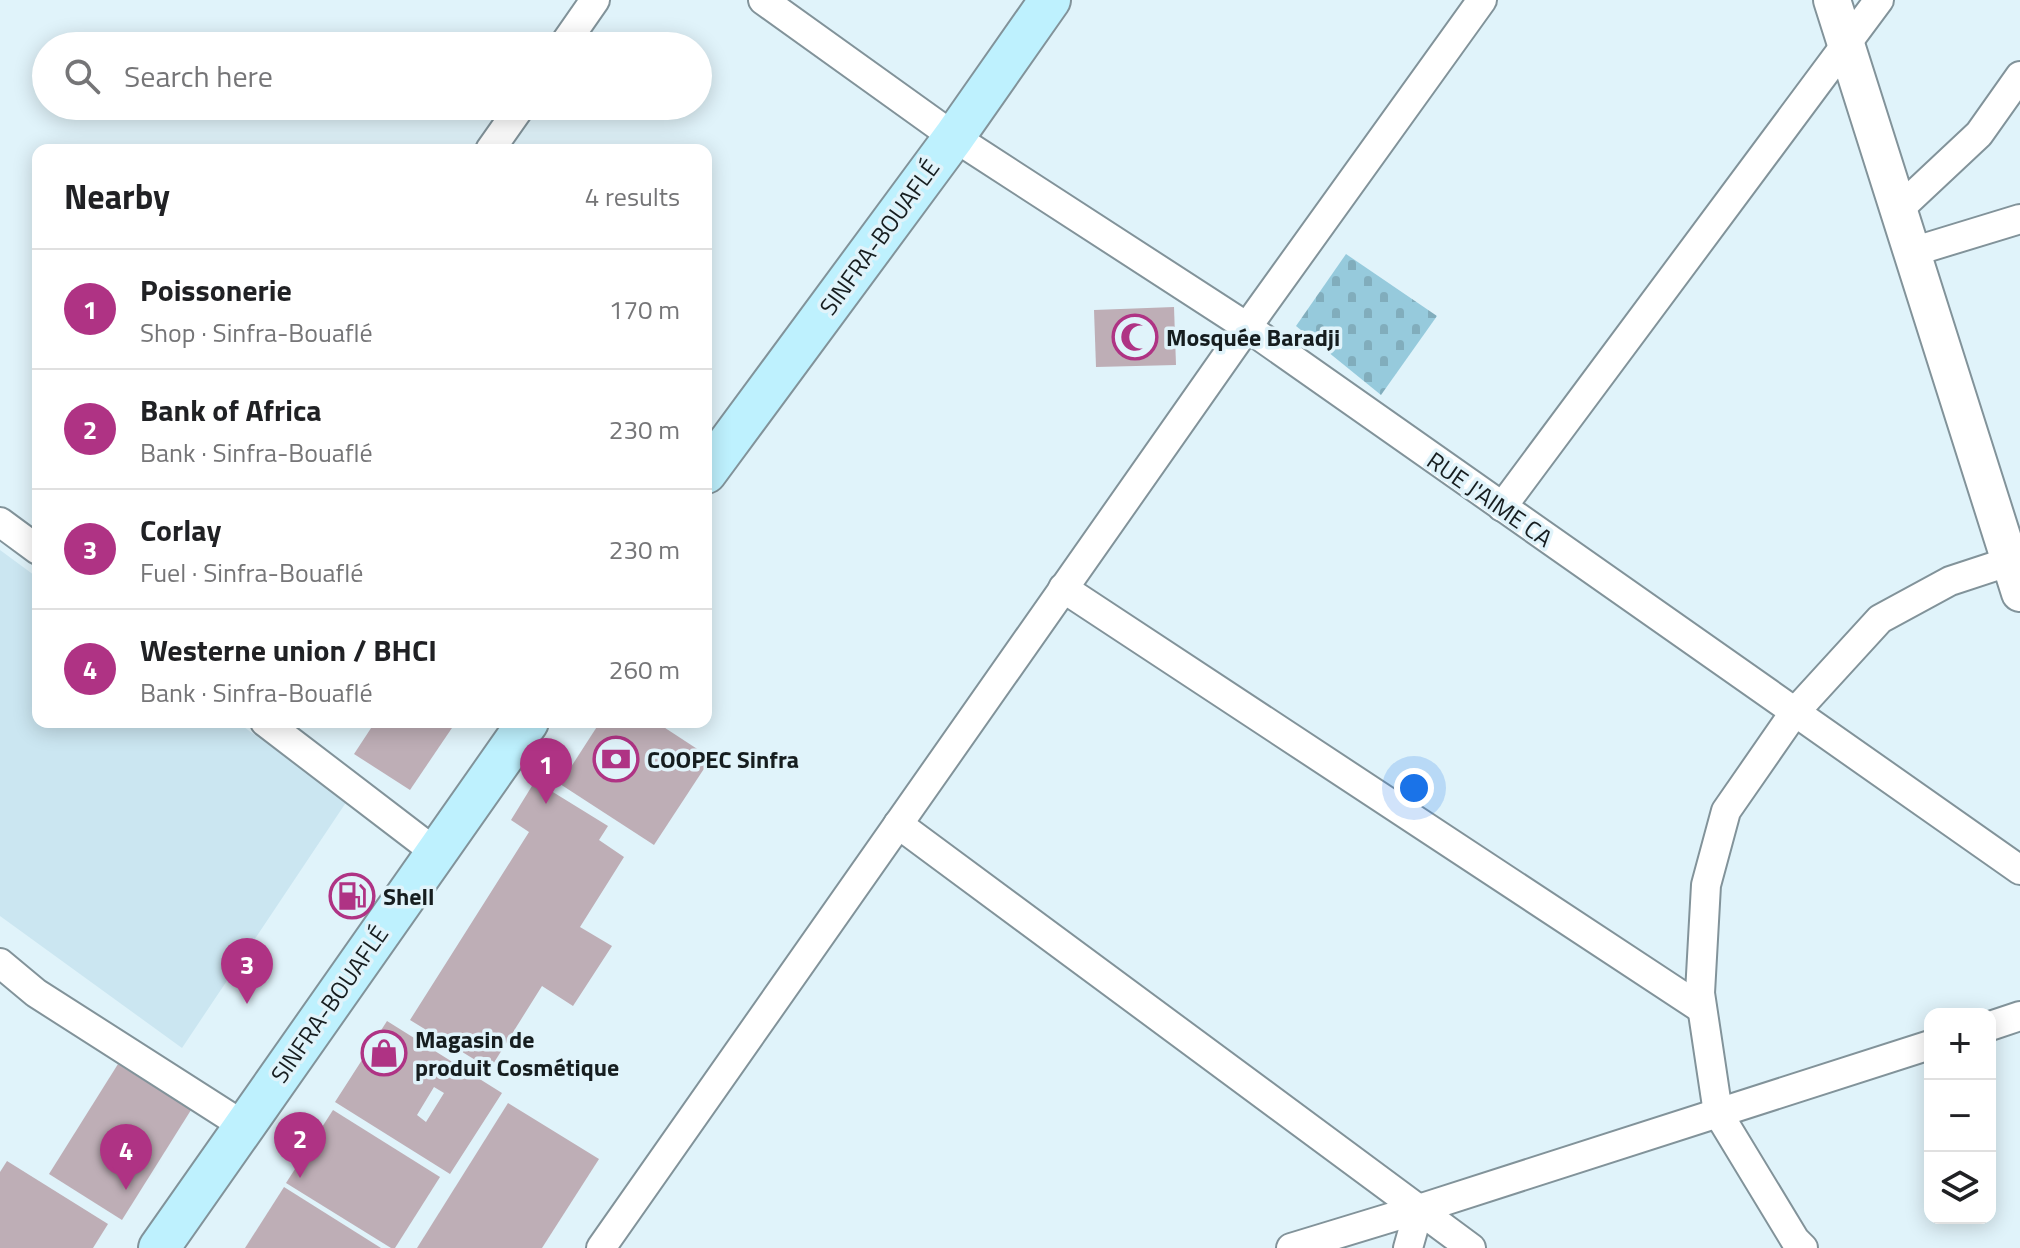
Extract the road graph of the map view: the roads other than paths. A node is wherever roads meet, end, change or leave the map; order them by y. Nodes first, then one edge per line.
1 (595, 0) edge
2 (763, 0) edge
3 (1050, 0) edge
4 (1482, 0) edge
5 (1832, 0) edge
6 (1879, 0) edge
7 (573, 32) edge
8 (1847, 45) junction
9 (2020, 76) edge
10 (511, 120) edge
11 (954, 137) junction
12 (494, 144) edge
13 (1899, 209) junction
14 (2020, 219) edge
15 (1912, 252) junction
16 (1247, 327) junction
17 (712, 465) edge
18 (1502, 507) junction
19 (0, 522) edge
20 (32, 546) edge
21 (2017, 571) edge
22 (1063, 588) junction
23 (1794, 713) junction
24 (273, 728) edge
25 (524, 728) edge
26 (898, 824) junction
27 (435, 852) junction
28 (2020, 870) edge
29 (0, 963) edge
30 (1702, 1009) junction
31 (2020, 1016) edge
32 (1996, 1024) edge
33 (1924, 1047) edge
34 (1718, 1113) junction
35 (244, 1126) junction
36 (1419, 1209) junction
37 (159, 1248) edge
38 (601, 1248) edge
39 (1291, 1248) edge
40 (1408, 1248) edge
41 (1471, 1248) edge
42 (1803, 1248) edge

1 - 7 street
2 - 11 street, RUE J'AIME CA
3 - 11 main road, SINFRA-BOUAFLÉ
4 - 16 street
5 - 8 street
6 - 8 street
8 - 13 street
8 - 18 street
9 - 13 street
10 - 12 street
11 - 16 street, RUE J'AIME CA
11 - 17 main road, SINFRA-BOUAFLÉ
13 - 15 street
14 - 15 street
15 - 21 street
16 - 18 street, RUE J'AIME CA
16 - 22 street
18 - 23 street, RUE J'AIME CA
19 - 20 street
21 - 23 street
22 - 26 street
22 - 30 street
23 - 28 street, RUE J'AIME CA
23 - 30 street
24 - 27 street
25 - 27 main road, SINFRA-BOUAFLÉ
26 - 36 street
26 - 38 street
27 - 35 main road, SINFRA-BOUAFLÉ
29 - 35 street
30 - 34 street
31 - 32 street
33 - 34 street
34 - 36 street
34 - 42 street
35 - 37 main road, SINFRA-BOUAFLÉ
36 - 39 street
36 - 40 street
36 - 41 street

